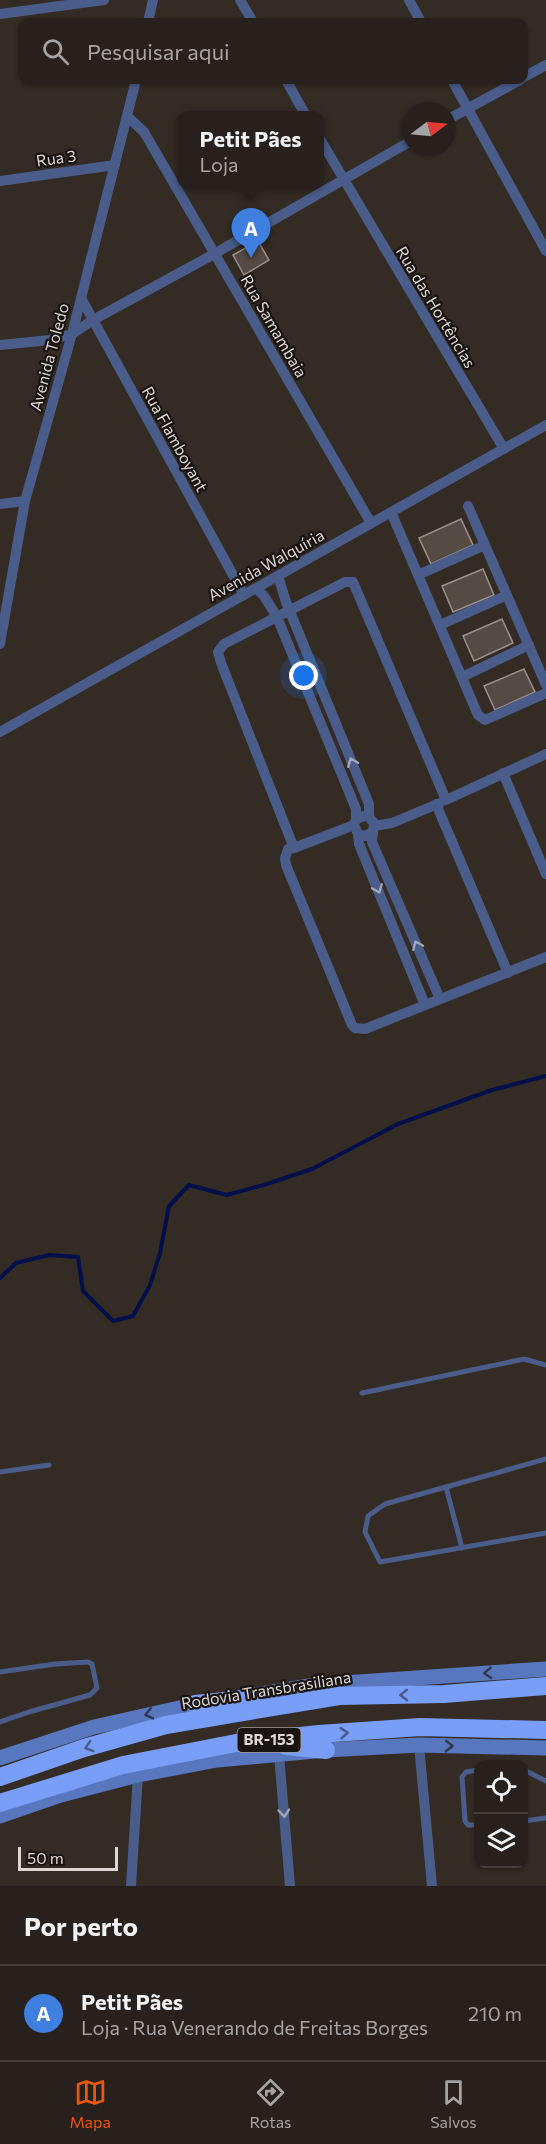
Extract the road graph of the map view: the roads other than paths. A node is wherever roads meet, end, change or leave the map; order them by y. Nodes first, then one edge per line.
1 (104, 0) edge
2 (153, 0) edge
3 (240, 0) edge
4 (409, 0) edge
5 (0, 14) edge
6 (149, 18) edge
7 (251, 18) edge
8 (419, 18) edge
9 (546, 65) edge
10 (528, 75) edge
11 (135, 84) edge
12 (288, 84) edge
13 (454, 84) edge
14 (511, 84) edge
15 (468, 108) junction
16 (303, 111) edge
17 (456, 115) edge
18 (128, 117) junction
19 (324, 146) edge
20 (402, 146) edge
21 (115, 165) junction
22 (343, 180) junction
23 (0, 181) edge
24 (546, 251) edge
25 (214, 254) junction
26 (81, 298) junction
27 (93, 320) junction
28 (72, 334) junction
29 (0, 345) edge
30 (546, 425) edge
31 (504, 450) junction
32 (25, 501) junction
33 (0, 504) edge
34 (468, 506) dead end
35 (391, 512) junction
36 (371, 523) junction
37 (484, 545) junction
38 (418, 574) junction
39 (278, 576) junction
40 (256, 588) junction
41 (244, 595) junction
42 (507, 595) junction
43 (290, 611) junction
44 (277, 617) junction
45 (440, 625) junction
46 (0, 644) edge
47 (529, 645) junction
48 (462, 677) junction
49 (546, 685) edge
50 (546, 693) edge
51 (0, 732) edge
52 (546, 754) edge
53 (503, 773) junction
54 (441, 802) junction
55 (372, 825) junction
56 (356, 826) junction
57 (294, 848) junction
58 (546, 874) edge
59 (546, 957) edge
60 (508, 973) junction
61 (440, 999) junction
62 (425, 1005) junction
63 (546, 1365) edge
64 (362, 1393) dead end
65 (546, 1459) edge
66 (49, 1465) dead end
67 (0, 1472) edge
68 (446, 1487) junction
69 (546, 1533) edge
70 (462, 1548) junction
71 (546, 1669) edge
72 (0, 1672) edge
73 (546, 1686) edge
74 (339, 1696) junction
75 (195, 1704) junction
76 (0, 1722) edge
77 (546, 1730) edge
78 (419, 1745) junction
79 (546, 1748) edge
80 (326, 1750) junction
81 (279, 1755) junction
82 (0, 1758) edge
83 (131, 1770) junction
84 (474, 1771) edge
85 (528, 1772) edge
86 (0, 1777) edge
87 (546, 1781) edge
88 (0, 1803) edge
89 (0, 1816) edge
90 (546, 1818) edge
91 (528, 1820) edge
92 (474, 1825) edge
93 (131, 1886) edge
94 (291, 1886) edge
95 (432, 1886) edge

1 - 5 street
2 - 6 street
3 - 7 street
4 - 8 street
9 - 10 street
11 - 18 street, Avenida Toledo
12 - 16 street
13 - 15 street
14 - 15 street
15 - 17 street
15 - 24 street
18 - 21 street, Avenida Toledo
18 - 25 street, Rua Samambaia
19 - 22 street, Rua das Hortências
20 - 22 street
21 - 23 street, Rua 3
21 - 26 street, Avenida Toledo
22 - 25 street
22 - 31 street, Rua das Hortências
25 - 27 street
25 - 36 street, Rua Samambaia
26 - 27 street, Rua Flamboyant
26 - 28 street, Avenida Toledo
27 - 28 street
27 - 41 street, Rua Flamboyant
28 - 29 street
28 - 32 street, Avenida Toledo
30 - 31 street, Avenida Walquíria
31 - 35 street, Avenida Walquíria
32 - 33 street
32 - 46 street, Avenida Toledo
34 - 37 street
35 - 36 street, Avenida Walquíria
35 - 38 street
36 - 39 street, Avenida Walquíria
37 - 38 street
37 - 42 street
38 - 45 street
39 - 40 street, Avenida Walquíria
39 - 43 street
40 - 41 street, Avenida Walquíria
40 - 44 street
41 - 51 street, Avenida Walquíria
42 - 45 street
42 - 47 street
43 - 44 street
43 - 54 street
55 -> 43 street
44 - 56 street
44 - 57 street
45 - 48 street
47 - 48 street
47 - 49 street
48 - 50 street
52 - 53 street
53 - 54 street
53 - 58 street
54 - 55 street
54 - 60 street
55 - 56 street
55 - 56 street
61 -> 55 street
56 - 57 street
56 -> 62 street
57 - 62 street
59 - 60 street
60 - 61 street
61 - 62 street
63 - 64 lane
65 - 68 lane
66 - 67 lane
68 - 70 lane
68 - 70 lane
69 - 70 lane
71 -> 75 main road, Rodovia Transbrasiliana
72 - 76 lane
73 -> 74 highway, Rodovia Transbrasiliana / BR-153
74 - 75 highway
74 -> 86 highway, Rodovia Transbrasiliana / BR-153
75 -> 82 main road, Rodovia Transbrasiliana
83 -> 77 highway, BR-153
78 -> 79 main road
78 - 80 main road
78 - 95 street
80 - 81 main road
80 - 83 highway
81 - 83 main road
81 -> 94 street
83 - 88 highway, BR-153
83 - 89 main road
83 - 93 street
84 - 92 lane
85 - 87 lane
90 - 91 lane

